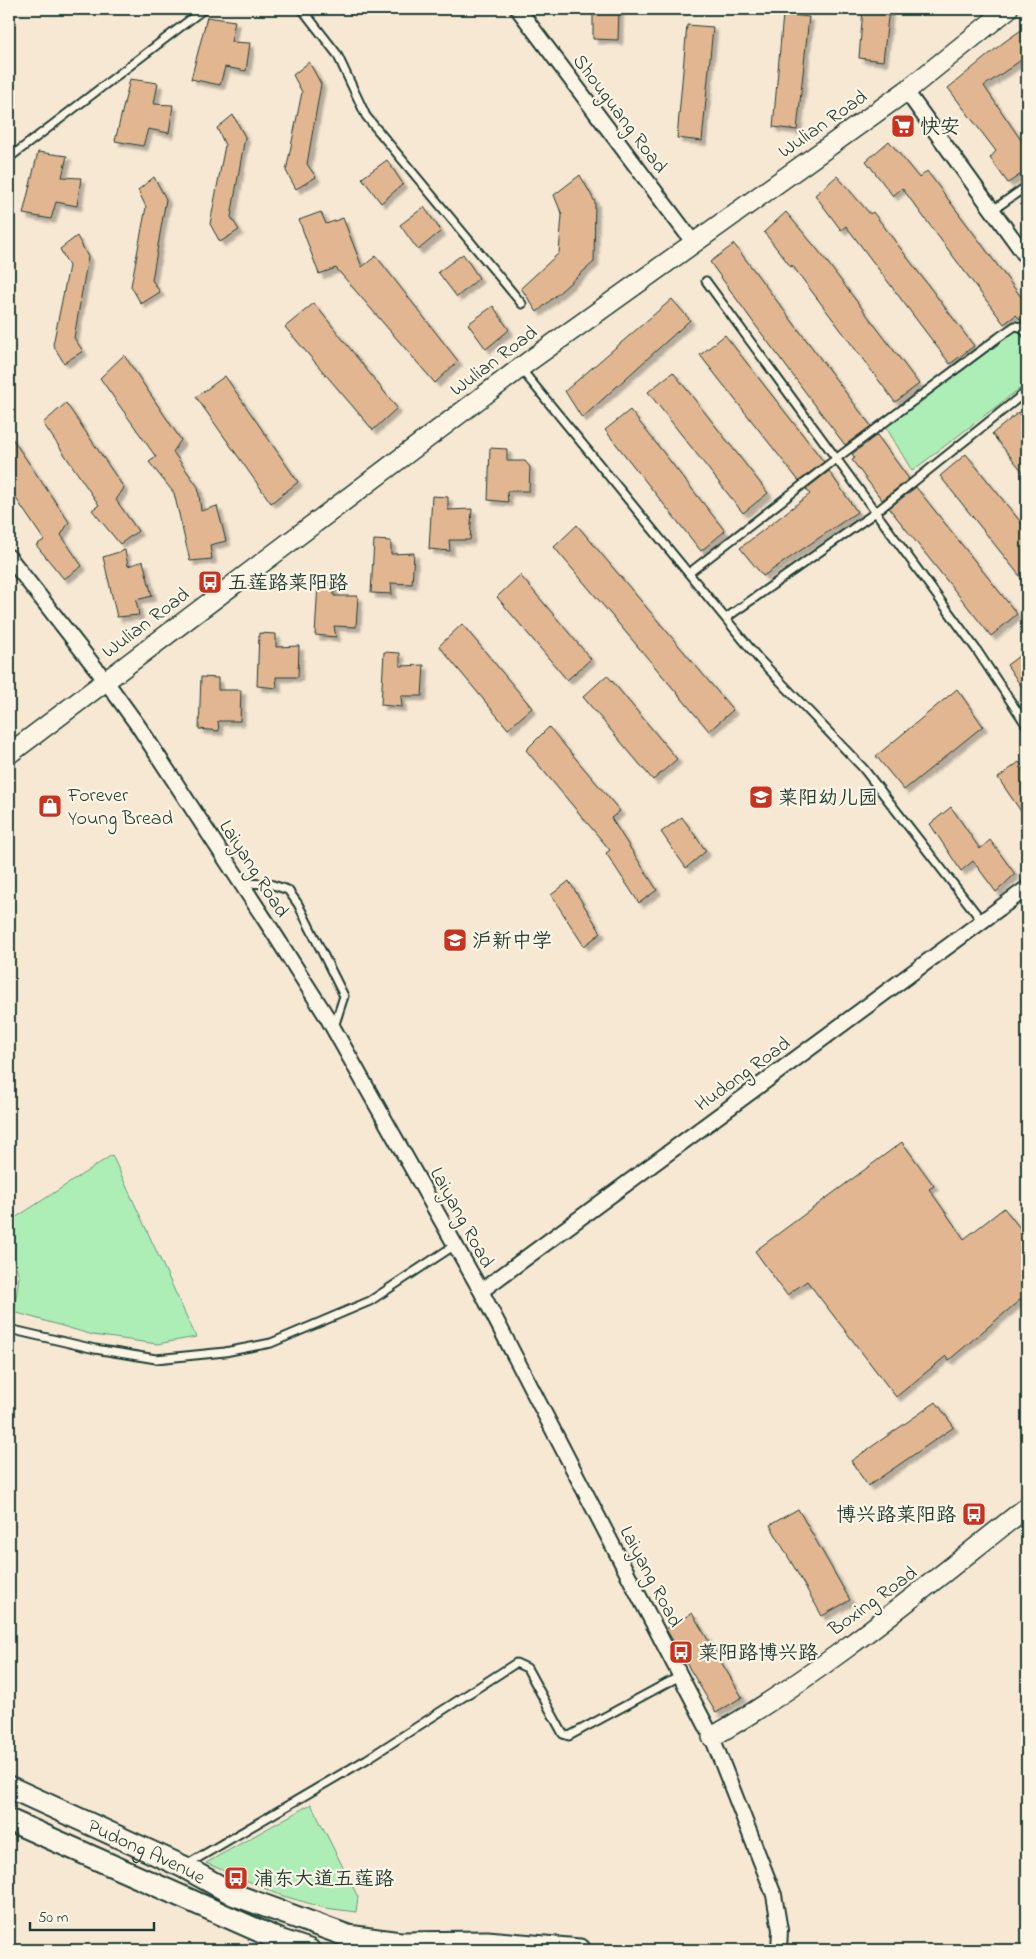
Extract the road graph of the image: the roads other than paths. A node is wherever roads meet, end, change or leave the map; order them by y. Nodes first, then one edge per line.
1 (204, 9) edge
2 (302, 9) edge
3 (518, 9) edge
4 (999, 12) edge
5 (906, 91) junction
6 (9, 158) edge
7 (1027, 186) edge
8 (993, 210) junction
9 (693, 242) junction
10 (1027, 258) edge
11 (706, 281) dead end
12 (522, 304) dead end
13 (1027, 334) edge
14 (520, 368) junction
15 (1027, 392) edge
16 (836, 458) junction
17 (876, 512) junction
18 (9, 557) edge
19 (689, 573) junction
20 (726, 618) junction
21 (106, 680) junction
22 (1027, 726) edge
23 (9, 754) edge
24 (240, 883) junction
25 (1027, 888) edge
26 (982, 921) junction
27 (334, 1029) junction
28 (455, 1245) junction
29 (481, 1291) junction
30 (9, 1329) edge
31 (1027, 1507) edge
32 (680, 1676) junction
33 (712, 1737) junction
34 (9, 1787) edge
35 (9, 1820) edge
36 (184, 1867) junction
37 (309, 1950) edge
38 (580, 1950) edge
39 (779, 1950) edge

1 - 6 lane
2 - 12 lane
3 - 9 street, Shouguang Road
4 - 5 street, Wulian Road
5 - 8 street
5 - 9 street, Wulian Road
7 - 8 lane
8 - 10 street
9 - 14 street, Wulian Road
11 - 16 lane
13 - 16 lane
14 - 19 lane
14 - 21 street, Wulian Road
15 - 17 lane
16 - 17 lane
16 - 19 lane
17 - 20 lane
17 - 22 lane
18 - 21 street, Laiyang Road
19 - 20 lane
20 - 26 lane
21 - 23 street, Wulian Road
21 - 24 street, Laiyang Road
24 - 27 street, Laiyang Road
24 - 27 lane
25 - 26 street, Hudong Road
26 - 29 street, Hudong Road
27 - 28 street, Laiyang Road
28 - 29 street, Laiyang Road
28 - 30 lane
29 - 32 street, Laiyang Road
31 - 33 street, Boxing Road
32 - 33 street, Laiyang Road
32 - 36 lane
33 - 39 street, Laiyang Road
34 - 36 main road, Pudong Avenue
35 - 37 main road, Pudong Avenue
36 - 38 main road, Pudong Avenue

